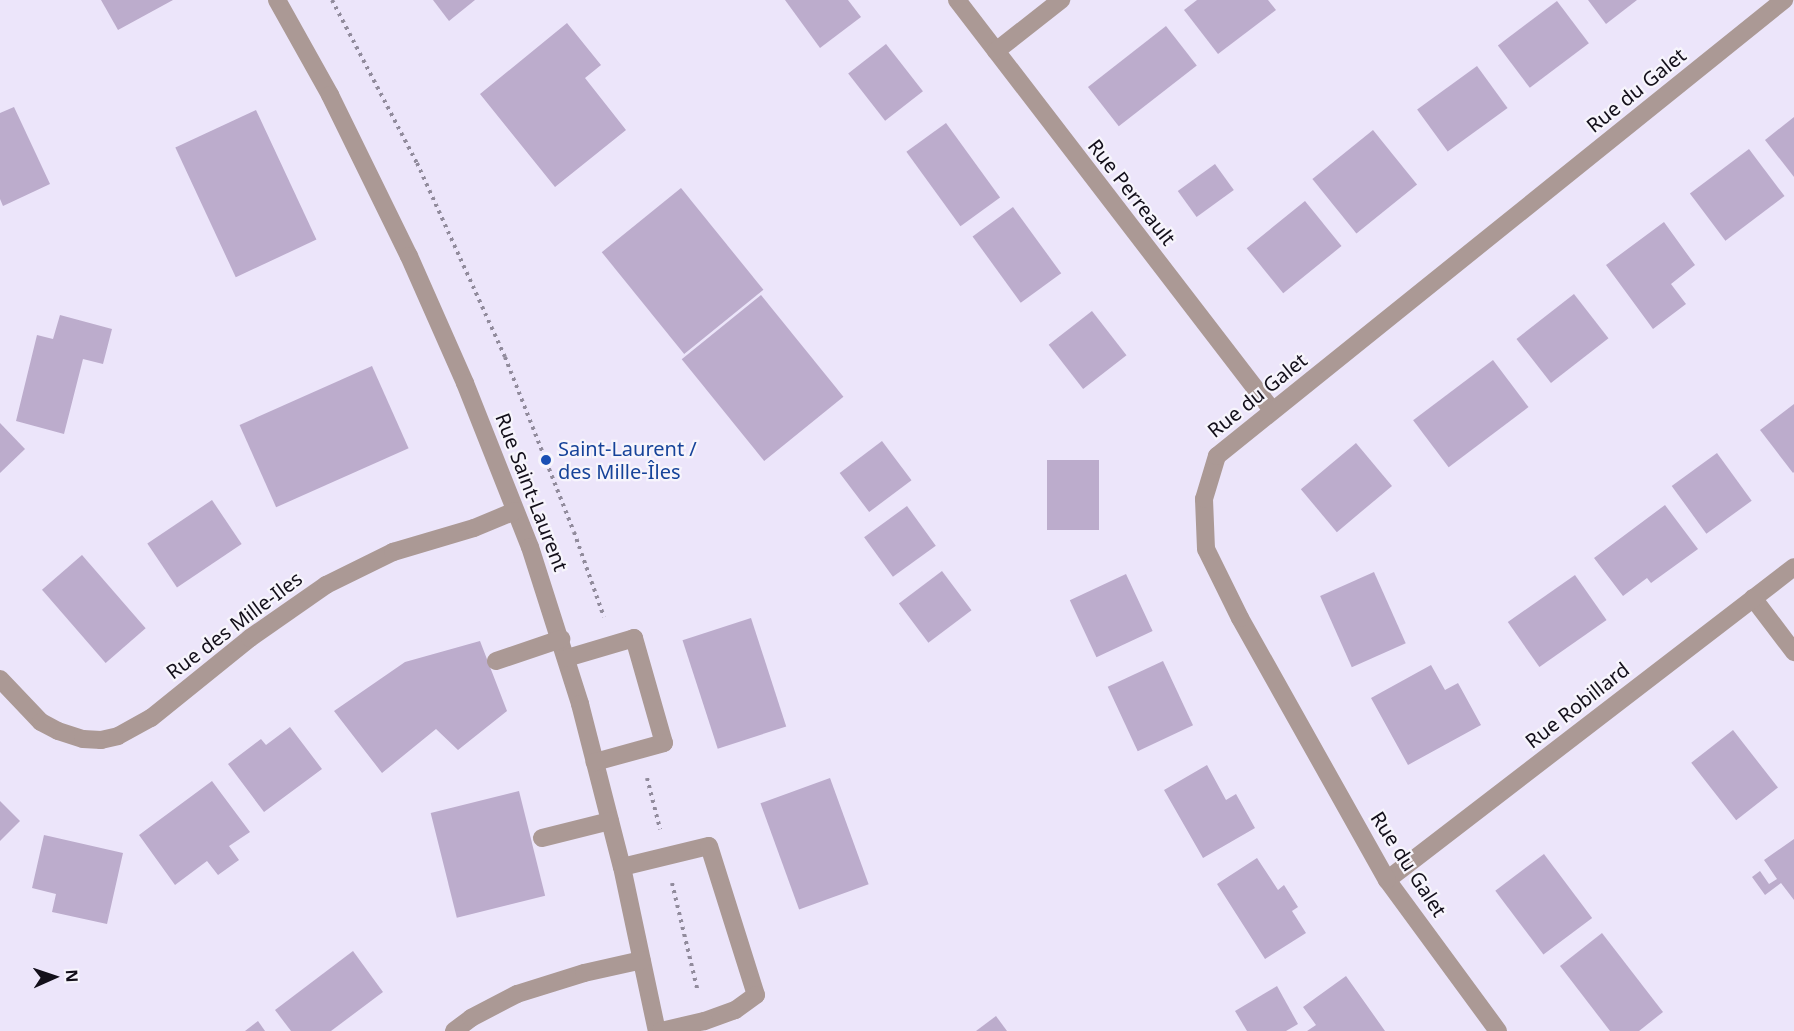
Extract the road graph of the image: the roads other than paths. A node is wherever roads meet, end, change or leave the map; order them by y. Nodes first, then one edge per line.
1 (277, 0) edge
2 (957, 0) edge
3 (1062, 0) edge
4 (1784, 0) edge
5 (996, 51) junction
6 (1272, 410) junction
7 (515, 511) junction
8 (1794, 567) edge
9 (1753, 598) junction
10 (561, 639) junction
11 (1794, 652) edge
12 (567, 658) junction
13 (496, 661) dead end
14 (0, 679) edge
15 (595, 762) junction
16 (610, 821) junction
17 (542, 838) dead end
18 (622, 867) junction
19 (1387, 880) junction
20 (642, 960) junction
21 (454, 1031) edge
22 (659, 1031) edge
23 (1498, 1031) edge

1 - 7 street, Rue Saint-Laurent
2 - 5 street, Rue Perreault
3 - 5 street
4 - 6 street, Rue du Galet
5 - 6 street, Rue Perreault
6 - 19 street, Rue du Galet
7 - 10 street, Rue Saint-Laurent
7 - 14 street, Rue des Mille-Iles
8 - 9 street, Rue Robillard
9 - 11 street
9 - 19 street, Rue Robillard
10 - 12 street, Rue Saint-Laurent
10 - 13 street
12 - 15 street, Rue Saint-Laurent
12 - 15 street
15 - 16 street, Rue Saint-Laurent
16 - 17 street
16 - 18 street, Rue Saint-Laurent
18 - 20 street, Rue Saint-Laurent
18 - 22 street
19 - 23 street, Rue du Galet
20 - 21 street
20 - 22 street, Rue Saint-Laurent

